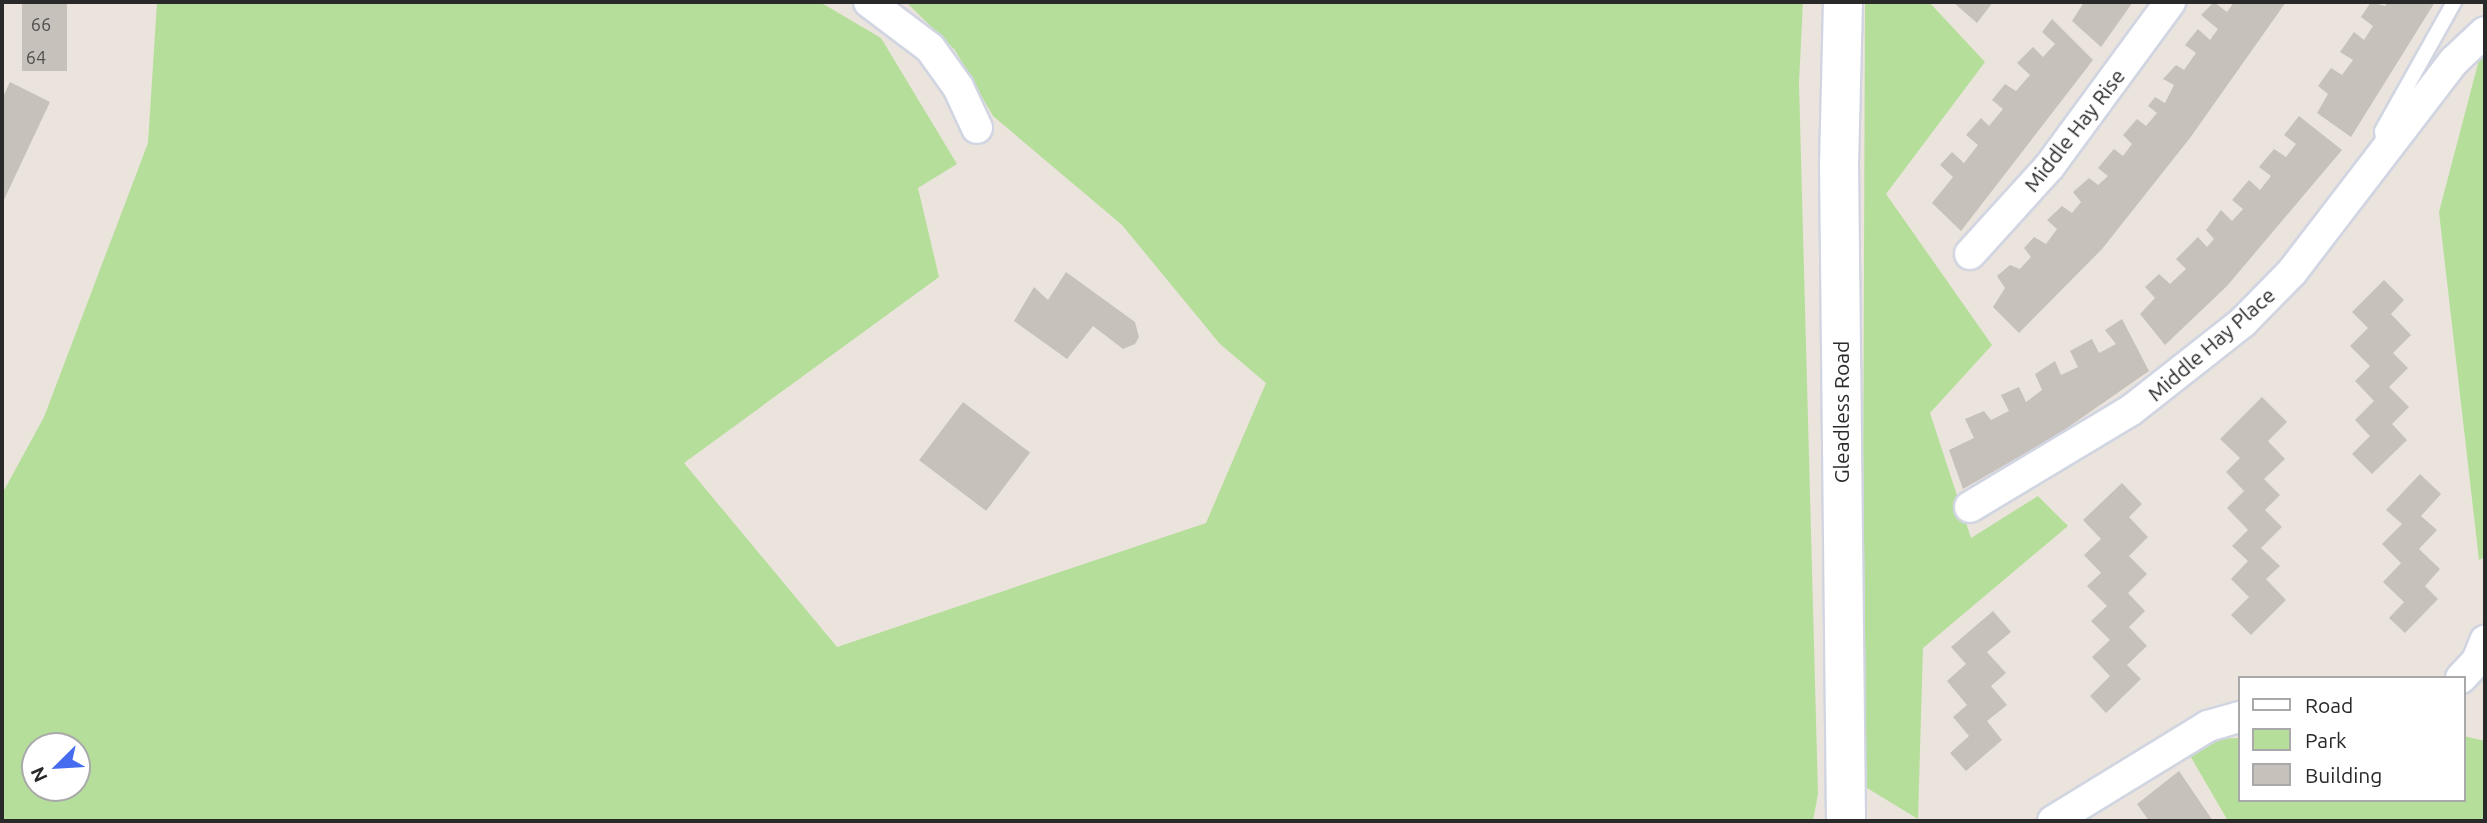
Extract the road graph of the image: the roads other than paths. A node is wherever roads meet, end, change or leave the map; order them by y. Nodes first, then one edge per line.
1 (869, 2) edge
2 (1843, 2) edge
3 (2170, 2) edge
4 (2454, 2) edge
5 (2485, 32) edge
6 (977, 128) dead end
7 (2384, 154) junction
8 (1970, 254) dead end
9 (1970, 507) dead end
10 (2485, 640) edge
11 (2463, 676) edge
12 (2238, 718) edge
13 (1846, 821) edge
14 (2053, 821) edge

1 - 6 street
2 - 13 main road, Gleadless Road
3 - 8 street, Middle Hay Rise
4 - 7 lane
5 - 7 street, Middle Hay Place
7 - 9 street, Middle Hay Place
10 - 11 street
12 - 14 street

